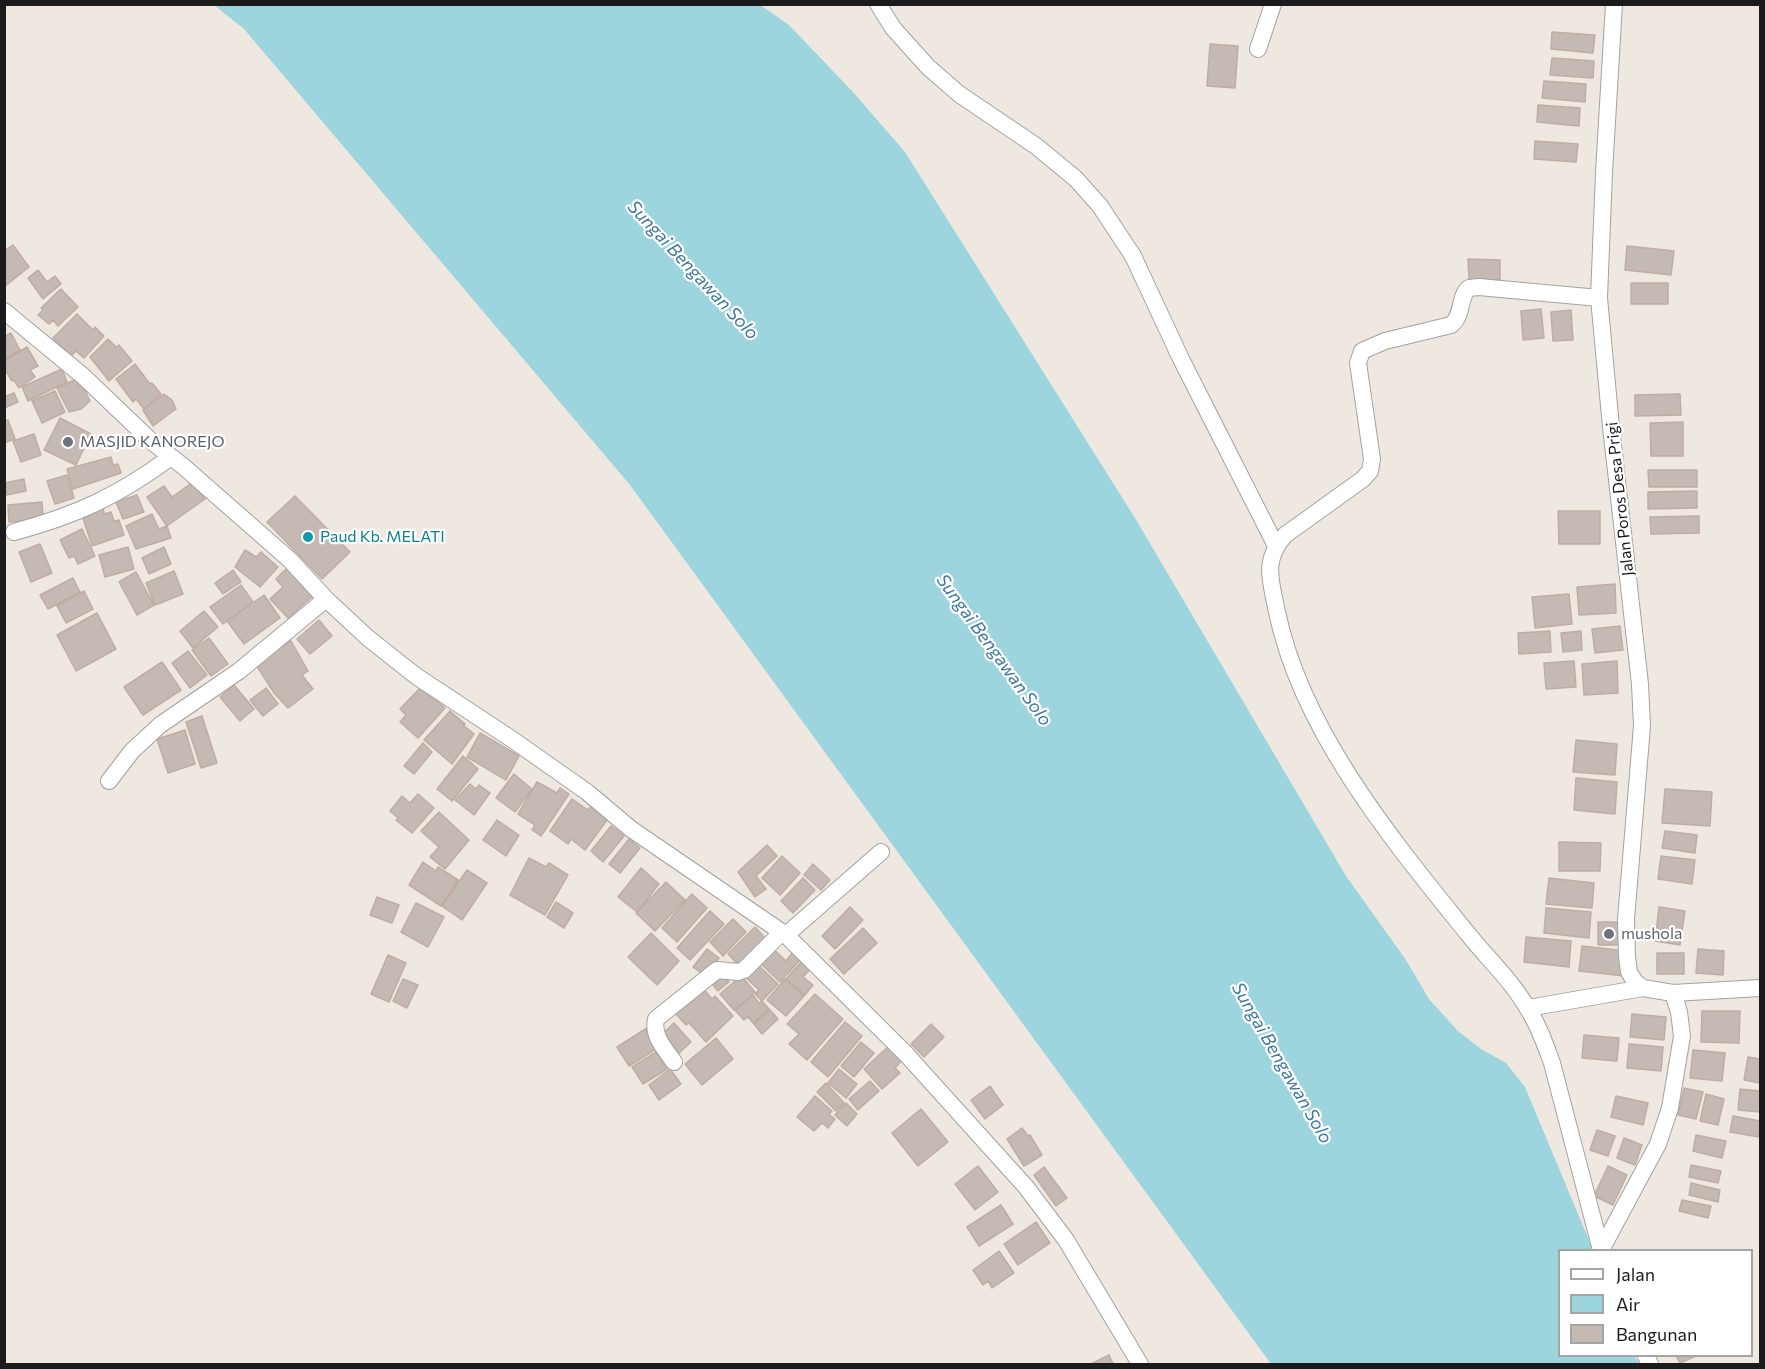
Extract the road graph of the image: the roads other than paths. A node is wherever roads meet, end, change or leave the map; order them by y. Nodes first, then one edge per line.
1 (878, 4) edge
2 (1274, 4) edge
3 (1614, 4) edge
4 (1258, 49) dead end
5 (1599, 298) junction
6 (4, 311) edge
7 (171, 457) junction
8 (14, 532) dead end
9 (1276, 546) junction
10 (326, 599) junction
11 (109, 781) dead end
12 (881, 852) dead end
13 (784, 933) junction
14 (1643, 988) junction
15 (1761, 988) edge
16 (1674, 993) junction
17 (1528, 1008) junction
18 (674, 1062) dead end
19 (1601, 1249) edge
20 (1602, 1249) edge
21 (1140, 1365) edge

1 - 9 street
2 - 4 street
3 - 5 street, Jalan Poros Desa Prigi
5 - 9 street
5 - 14 street, Jalan Poros Desa Prigi
6 - 7 street
7 - 8 street
7 - 10 street
9 - 17 street
10 - 11 street
10 - 13 street
12 - 13 street
13 - 18 street
13 - 21 street
14 - 16 street
14 - 17 street
15 - 16 street
16 - 20 street
17 - 19 street

